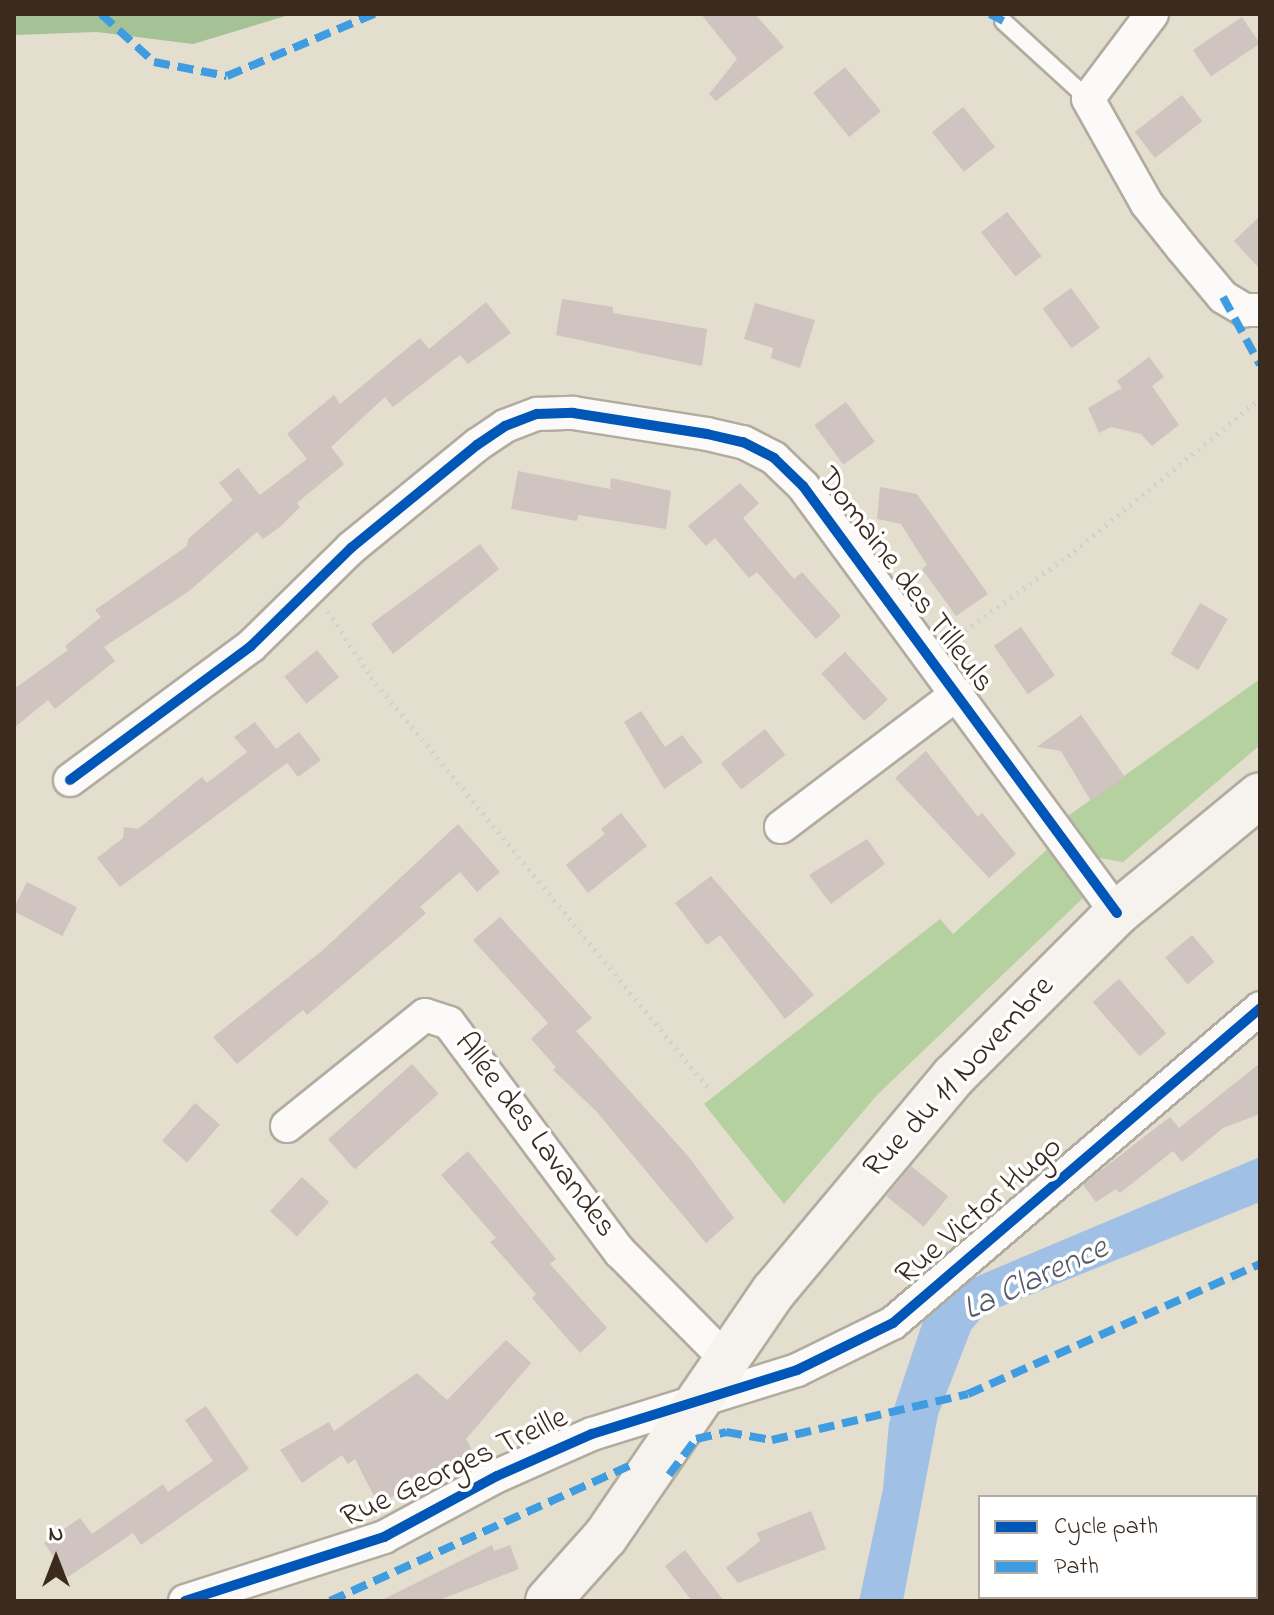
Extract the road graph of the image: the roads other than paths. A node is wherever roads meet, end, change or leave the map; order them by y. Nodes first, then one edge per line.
1 (1152, 14) edge
2 (1003, 21) dead end
3 (1088, 99) junction
4 (1260, 310) edge
5 (957, 694) junction
6 (70, 780) dead end
7 (1260, 795) edge
8 (781, 827) dead end
9 (1117, 913) junction
10 (1260, 1008) edge
11 (287, 1126) dead end
12 (727, 1360) junction
13 (701, 1399) junction
14 (185, 1601) edge
15 (548, 1601) edge

1 - 3 street
2 - 3 lane
3 - 4 street
5 - 6 street, Domaine des Tilleuls
5 - 8 street, Domaine des Tilleuls
5 - 9 street, Domaine des Tilleuls
7 - 9 main road, Rue du 11 Novembre
9 - 12 main road, Rue du 11 Novembre
10 - 13 street, Rue Victor Hugo
11 - 12 street, Allée des Lavandes
12 - 13 main road, Rue du 11 Novembre
13 - 14 street, Rue Georges Treille
13 - 15 main road

